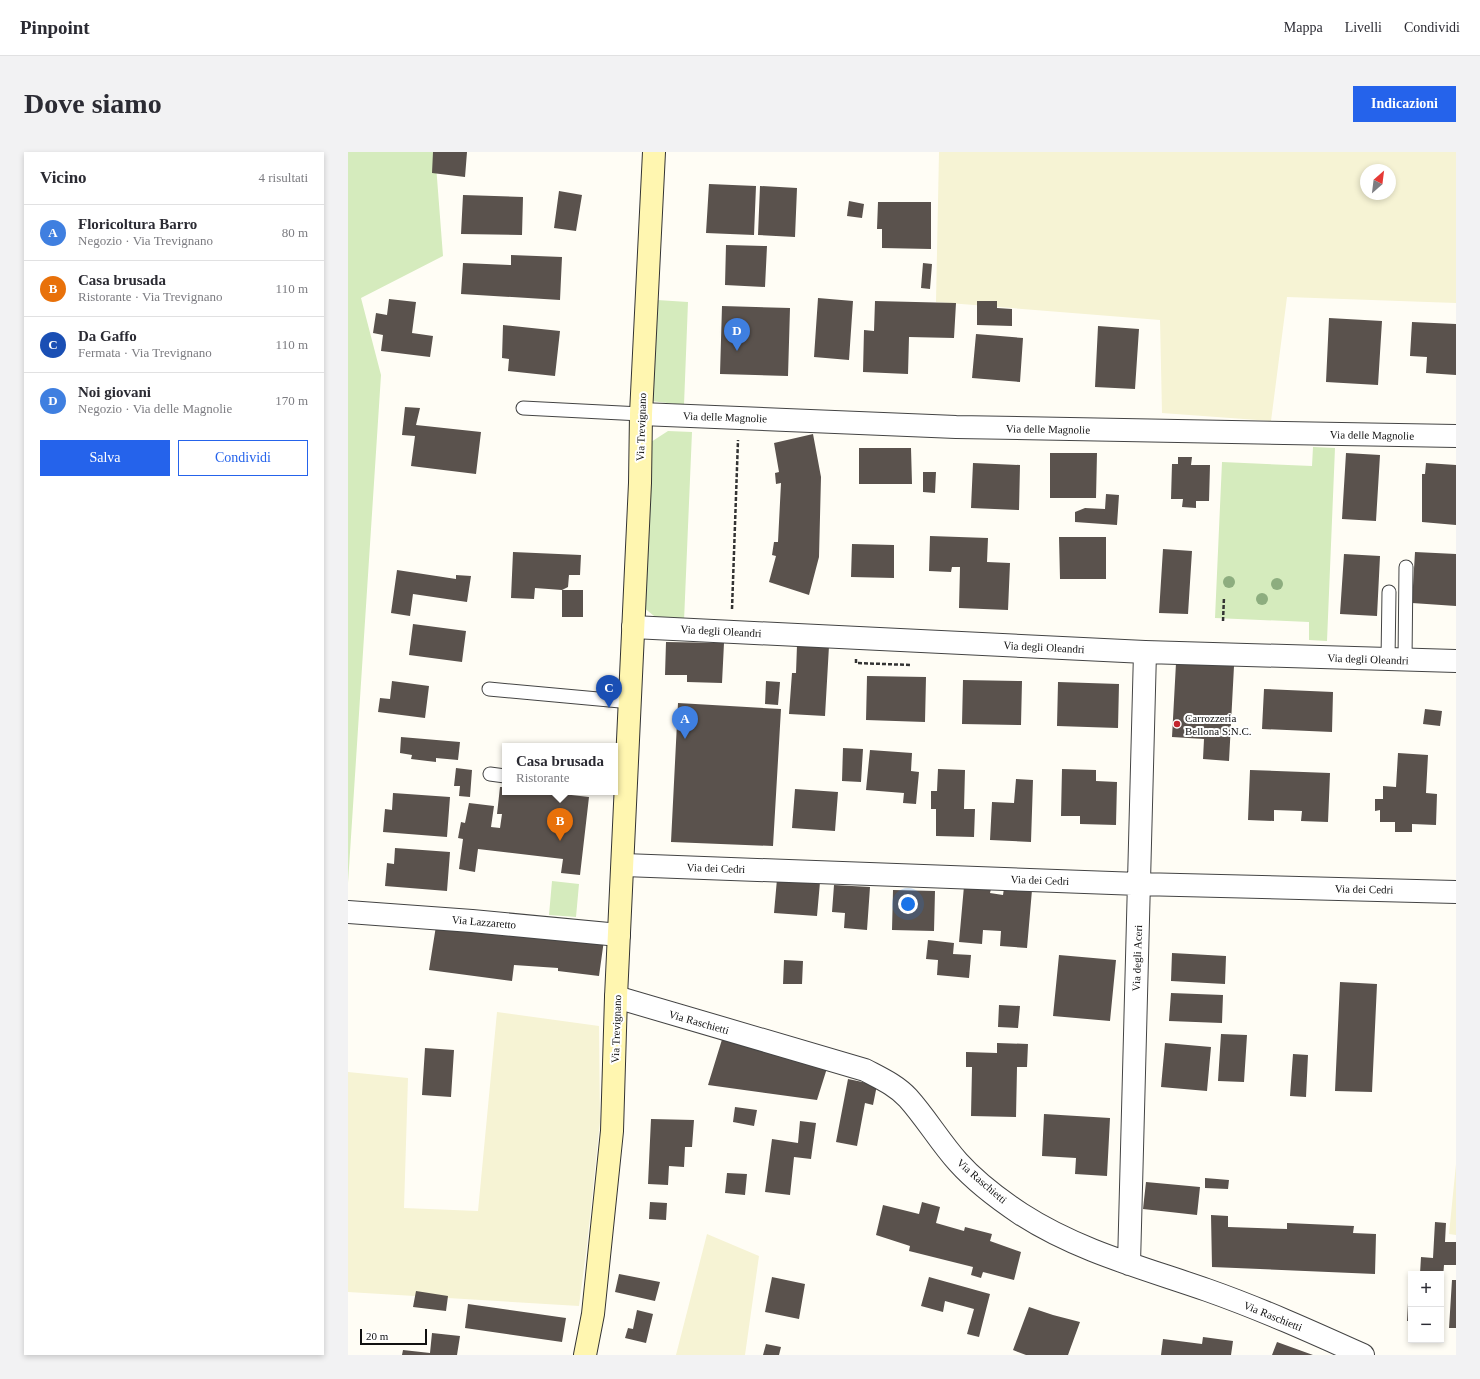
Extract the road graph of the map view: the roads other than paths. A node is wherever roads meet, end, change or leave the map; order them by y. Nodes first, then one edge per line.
1 (654, 152) edge
2 (523, 408) dead end
3 (641, 414) junction
4 (1456, 436) edge
5 (1406, 567) dead end
6 (1389, 592) dead end
7 (633, 627) junction
8 (1145, 652) junction
9 (1397, 660) junction
10 (1456, 661) edge
11 (489, 689) dead end
12 (631, 702) junction
13 (490, 774) dead end
14 (502, 776) edge
15 (621, 791) edge
16 (624, 865) junction
17 (1139, 884) junction
18 (1456, 892) edge
19 (348, 912) edge
20 (619, 936) junction
21 (616, 998) junction
22 (1129, 1264) junction
23 (585, 1355) edge
24 (1363, 1355) edge

1 - 3 main road, Via Trevignano
2 - 3 lane
3 - 4 street, Via delle Magnolie
3 - 7 main road, Via Trevignano
5 - 9 lane
6 - 9 lane
7 - 8 street, Via degli Oleandri
7 - 12 main road, Via Trevignano
8 - 9 street, Via degli Oleandri
8 - 17 street, Via degli Aceri
9 - 10 street, Via degli Oleandri
11 - 12 lane
12 - 15 main road, Via Trevignano
13 - 14 lane
15 - 16 main road, Via Trevignano
16 - 17 street, Via dei Cedri
16 - 20 main road, Via Trevignano
17 - 18 street, Via dei Cedri
17 - 22 street, Via degli Aceri
19 - 20 street, Via Lazzaretto
20 - 21 main road, Via Trevignano
21 - 22 street, Via Raschietti
21 - 23 main road, Via Trevignano
22 - 24 street, Via Raschietti

